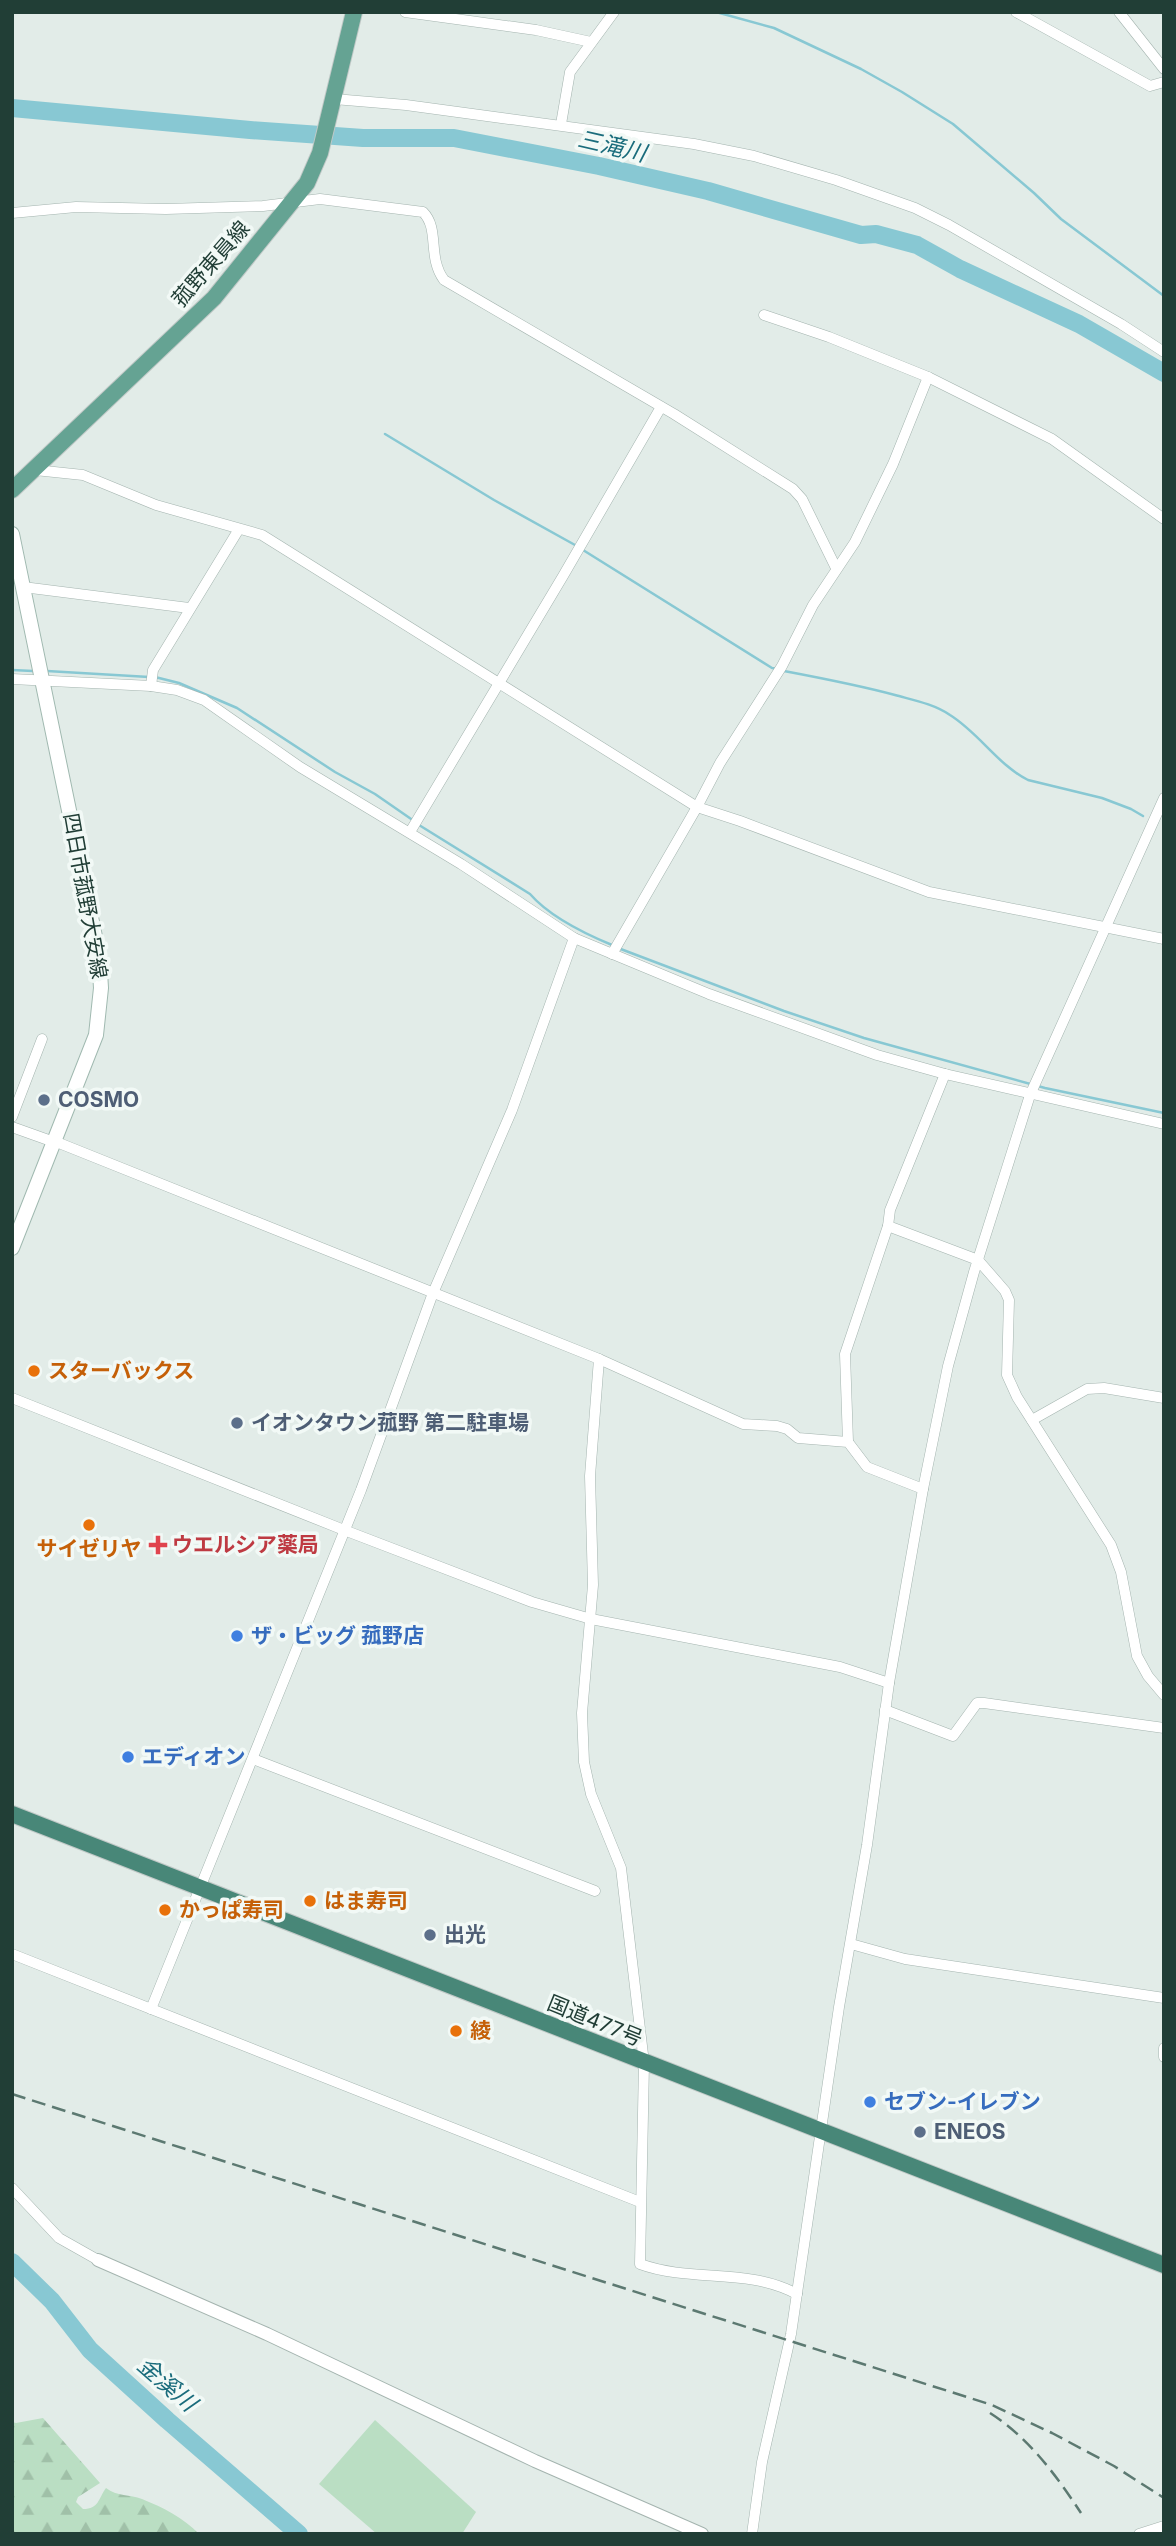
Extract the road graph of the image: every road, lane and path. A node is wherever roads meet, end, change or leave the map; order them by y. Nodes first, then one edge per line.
1 (355, 12) edge
2 (405, 12) edge
3 (614, 12) edge
4 (1016, 12) edge
5 (1119, 12) edge
6 (591, 41) junction
7 (1164, 69) edge
8 (1164, 82) edge
9 (333, 102) junction
10 (561, 124) junction
11 (288, 205) junction
12 (12, 213) edge
13 (764, 315) dead end
14 (1164, 352) edge
15 (928, 377) junction
16 (661, 407) junction
17 (35, 470) junction
18 (12, 489) edge
19 (1164, 519) edge
20 (239, 529) junction
21 (12, 534) edge
22 (836, 568) junction
23 (23, 587) junction
24 (189, 608) junction
25 (42, 674) junction
26 (12, 679) edge
27 (499, 684) junction
28 (151, 685) junction
29 (1164, 798) edge
30 (697, 807) junction
31 (411, 830) junction
32 (1105, 926) junction
33 (574, 938) junction
34 (1164, 939) edge
35 (612, 953) junction
36 (42, 1040) dead end
37 (945, 1074) junction
38 (1031, 1093) junction
39 (12, 1117) edge
40 (1164, 1124) edge
41 (12, 1127) edge
42 (54, 1142) junction
43 (888, 1226) junction
44 (12, 1248) edge
45 (978, 1260) junction
46 (433, 1293) junction
47 (599, 1359) junction
48 (12, 1398) edge
49 (1164, 1398) edge
50 (1032, 1420) junction
51 (848, 1443) junction
52 (923, 1489) junction
53 (344, 1530) junction
54 (591, 1619) junction
55 (889, 1683) junction
56 (1164, 1695) edge
57 (885, 1710) junction
58 (1164, 1728) edge
59 (253, 1759) junction
60 (12, 1814) edge
61 (199, 1886) junction
62 (595, 1891) dead end
63 (851, 1944) junction
64 (12, 1954) edge
65 (1164, 1998) edge
66 (151, 2009) junction
67 (1164, 2048) edge
68 (1164, 2057) edge
69 (644, 2063) junction
70 (822, 2130) junction
71 (12, 2188) edge
72 (640, 2202) junction
73 (98, 2260) joint
74 (1164, 2265) edge
75 (797, 2294) junction
76 (1164, 2526) edge
77 (685, 2530) edge
78 (702, 2534) edge
79 (751, 2534) edge
80 (1139, 2534) edge

1 - 9 main road, 菰野東員線
2 - 6 street
3 - 6 street
4 - 8 street
5 - 7 street
6 - 10 street
9 - 10 street
9 - 11 main road, 菰野東員線
10 - 14 street
11 - 12 street
11 - 16 street
11 - 17 main road, 菰野東員線
13 - 15 street
15 - 19 street
15 - 22 street
16 - 22 street
16 - 27 street
17 - 18 main road, 菰野東員線
17 - 20 street
20 - 24 street
20 - 27 street
21 - 23 main road, 四日市菰野大安線
22 - 30 street
23 - 24 street
23 - 25 main road, 四日市菰野大安線
24 - 28 street
25 - 26 street
25 - 28 street
25 - 42 main road, 四日市菰野大安線
27 - 30 street
27 - 31 street
28 - 31 street
29 - 32 street
30 - 32 street
30 - 35 street
31 - 33 street
32 - 34 street
32 - 38 street
33 - 35 street
33 - 46 street
35 - 37 street
36 - 39 street
37 - 38 street
37 - 43 street
38 - 40 street
38 - 45 street
41 - 42 street
42 - 44 main road, 四日市菰野大安線
42 - 46 street
43 - 45 street
43 - 51 street
45 - 50 street
45 - 52 street
46 - 47 street
46 - 53 street
47 - 51 street
47 - 54 street
48 - 53 street
49 - 50 street
50 - 56 street
51 - 52 street
52 - 55 street
53 - 54 street
53 - 59 street
54 - 55 street
54 - 69 street
55 - 57 street
57 - 58 street
57 - 63 street
59 - 61 street
59 - 62 street
60 - 61 highway, 国道477号
61 - 66 street
61 - 69 highway, 国道477号
63 - 65 street
63 - 70 street
64 - 66 street
66 - 72 street
67 - 68 street
69 - 70 highway, 国道477号
69 - 72 street
70 - 74 highway, 国道477号
70 - 75 street
71 - 73 street
72 - 75 street
73 - 77 street
75 - 79 street
76 - 80 street
77 - 78 street

